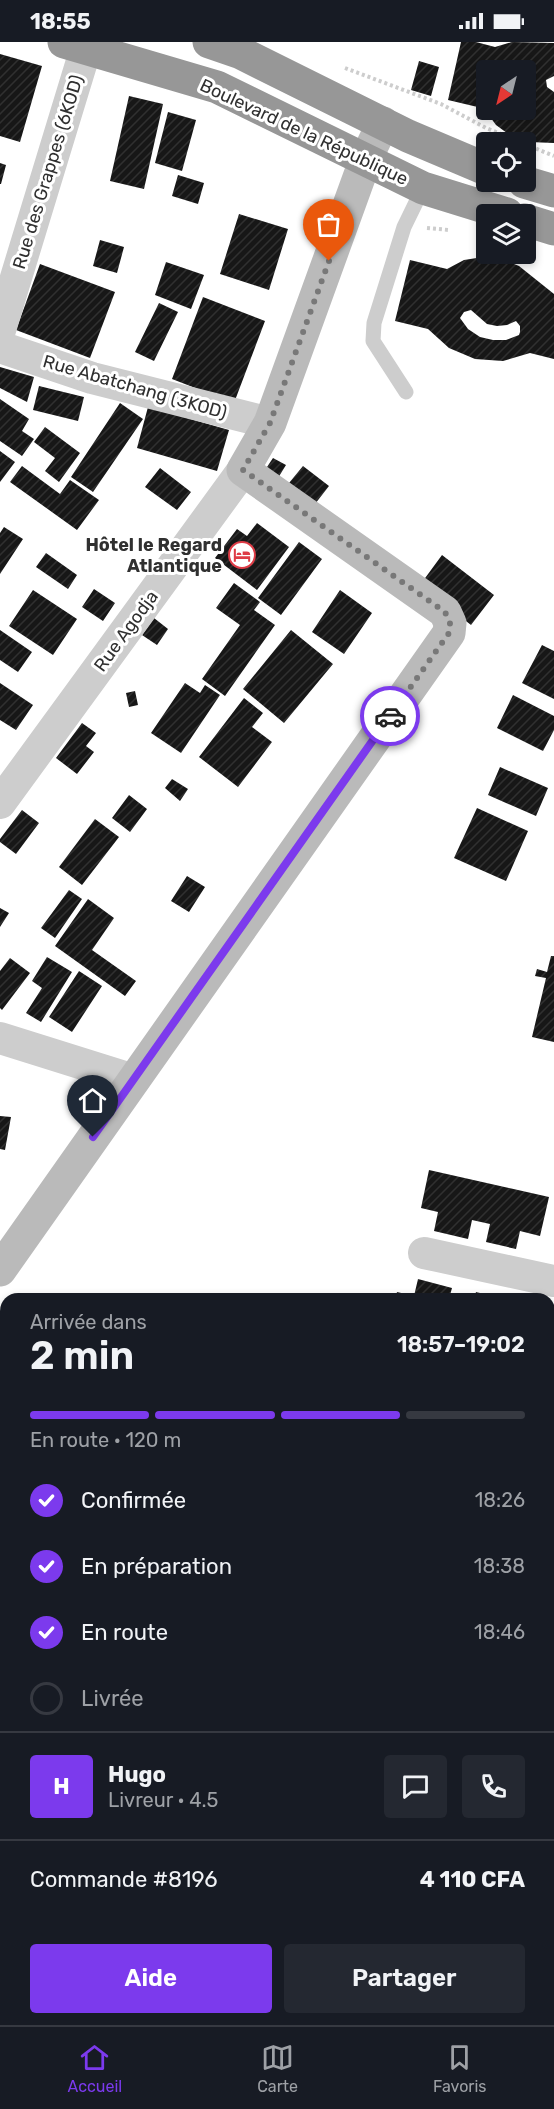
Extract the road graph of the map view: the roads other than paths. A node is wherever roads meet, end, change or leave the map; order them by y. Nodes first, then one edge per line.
1 (209, 42) edge
2 (75, 45) edge
3 (383, 123) junction
4 (365, 161) junction
5 (476, 165) edge
6 (536, 185) edge
7 (423, 188) junction
8 (554, 190) edge
9 (476, 204) edge
10 (536, 223) edge
11 (554, 229) edge
12 (0, 330) edge
13 (0, 347) edge
14 (406, 392) dead end
15 (270, 423) junction
16 (243, 470) junction
17 (0, 803) edge
18 (0, 1038) edge
19 (134, 1080) junction
20 (424, 1253) dead end
21 (0, 1270) edge
22 (554, 1281) edge

1 - 3 highway
2 - 4 highway, Boulevard de la République
2 - 12 street, Rue des Grappes (6KOD)
3 - 4 street, Rue Agodja
3 - 5 highway
4 - 7 highway, Boulevard de la République
4 - 15 street, Rue Agodja
6 - 8 highway
7 - 9 highway, Boulevard de la République
7 - 14 lane
10 - 11 highway
13 - 15 street, Rue Abatchang (3KOD)
15 - 16 street, Rue Agodja
16 - 17 street, Rue Agodja
16 - 19 street
18 - 19 street
19 - 21 street
20 - 22 street

